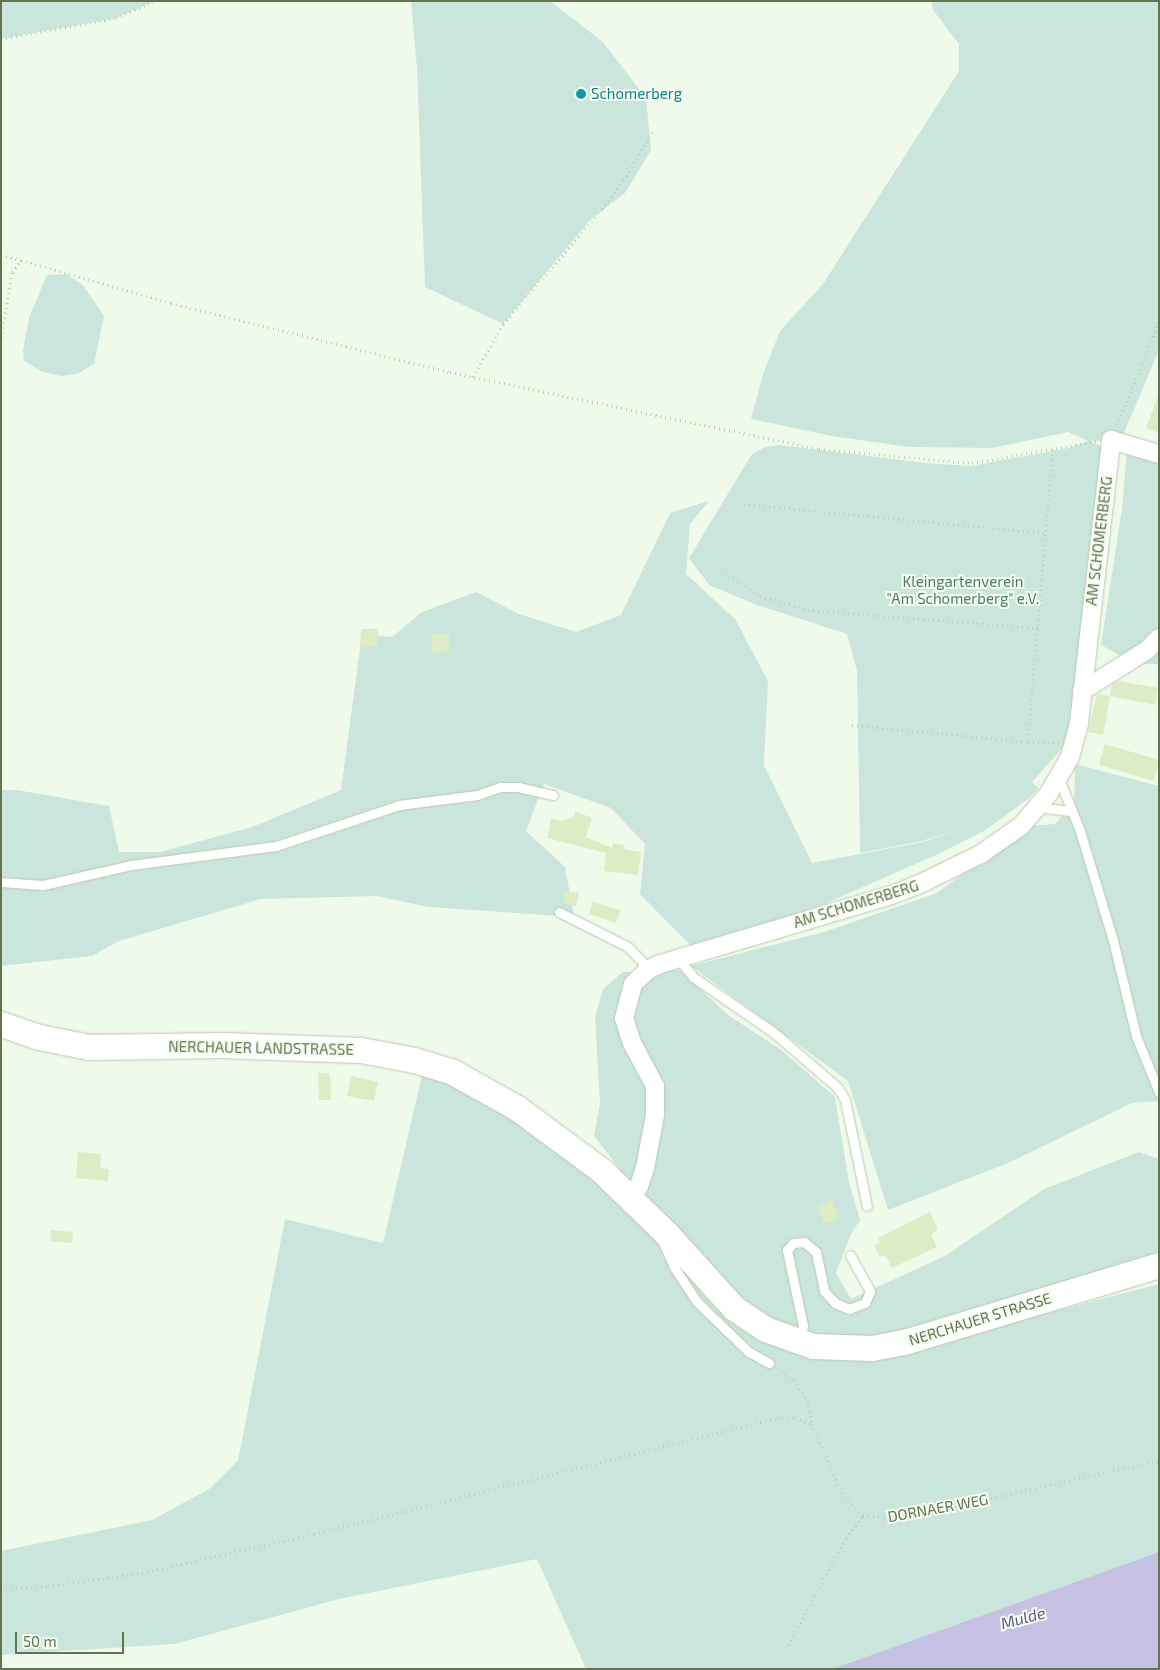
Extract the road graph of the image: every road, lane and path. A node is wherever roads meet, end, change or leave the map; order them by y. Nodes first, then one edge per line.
1 (155, 1) edge
2 (1, 39) edge
3 (652, 130) dead end
4 (1, 255) edge
5 (21, 260) junction
6 (1159, 322) edge
7 (1, 338) edge
8 (473, 377) junction
9 (1110, 440) junction
10 (1053, 450) junction
11 (1159, 454) edge
12 (744, 504) dead end
13 (1046, 533) junction
14 (716, 567) dead end
15 (1038, 628) junction
16 (1159, 638) edge
17 (1082, 691) junction
18 (852, 725) dead end
19 (1028, 742) junction
20 (1073, 744) junction
21 (1058, 777) junction
22 (553, 795) dead end
23 (1037, 807) junction
24 (1070, 811) junction
25 (1, 882) edge
26 (559, 912) dead end
27 (679, 959) junction
28 (649, 968) junction
29 (1, 1024) edge
30 (1159, 1092) edge
31 (630, 1197) junction
32 (867, 1206) dead end
33 (666, 1233) junction
34 (850, 1255) dead end
35 (1159, 1265) edge
36 (798, 1343) junction
37 (769, 1363) joint
38 (812, 1424) junction
39 (1159, 1460) edge
40 (862, 1516) junction
41 (1, 1589) edge
42 (788, 1645) dead end

1 - 2 path
3 - 8 path
4 - 5 path
5 - 7 path
5 - 8 path
6 - 9 path
8 - 10 path
9 - 10 path
9 - 11 street
9 - 17 street, AM SCHOMERBERG
10 - 13 path
12 - 13 path
13 - 15 path
14 - 15 path
15 - 19 path
16 - 17 street
17 - 20 street, AM SCHOMERBERG
18 - 19 path
19 - 20 path
20 - 21 street, AM SCHOMERBERG
21 - 23 street, AM SCHOMERBERG
21 - 24 lane
22 - 25 lane
23 - 24 lane
23 - 27 street, AM SCHOMERBERG
24 - 30 lane
26 - 28 lane
27 - 28 street, AM SCHOMERBERG
27 - 32 lane
28 - 31 street
29 - 31 main road, NERCHAUER LANDSTRASSE
31 - 33 main road, NERCHAUER STRASSE
33 - 36 main road, NERCHAUER STRASSE
33 - 37 lane
34 - 36 lane
35 - 36 main road, NERCHAUER STRASSE
37 - 38 path
38 - 40 path
38 - 41 path
39 - 40 path, DORNAER WEG
40 - 42 path

